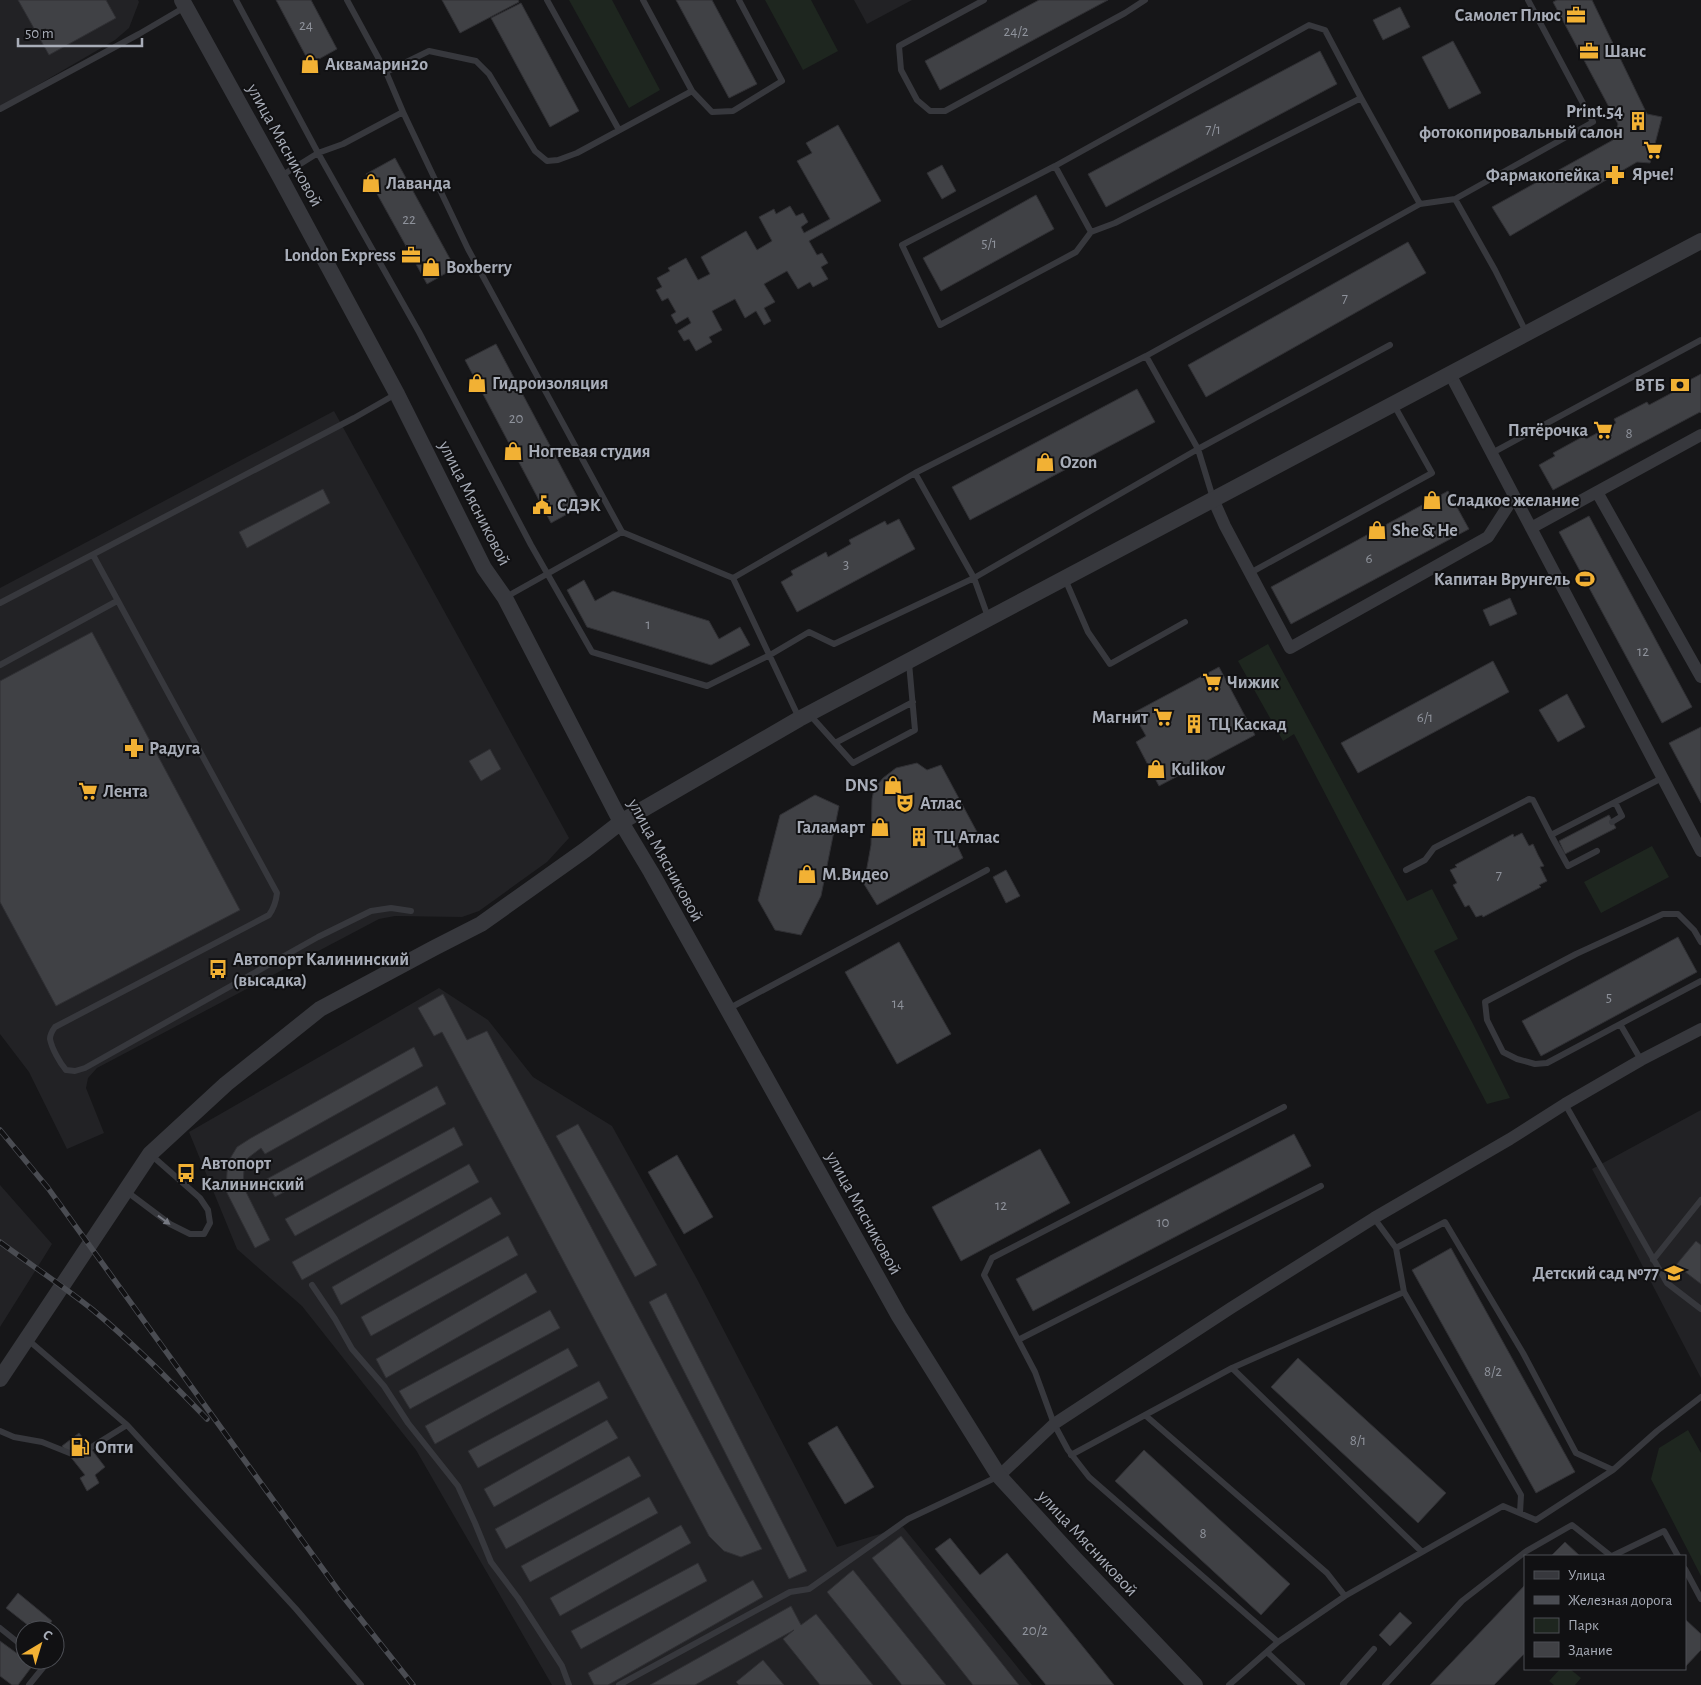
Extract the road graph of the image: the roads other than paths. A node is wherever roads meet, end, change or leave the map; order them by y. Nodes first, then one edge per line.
1 (236, 0) edge
2 (347, 0) edge
3 (547, 0) edge
4 (643, 0) edge
5 (739, 0) edge
6 (984, 0) edge
7 (1528, 0) edge
8 (1142, 1) edge
9 (184, 3) edge
10 (386, 72) junction
11 (692, 91) junction
12 (1361, 98) junction
13 (0, 109) edge
14 (403, 112) junction
15 (619, 130) junction
16 (318, 153) junction
17 (1055, 166) junction
18 (280, 177) junction
19 (1455, 198) junction
20 (1420, 204) junction
21 (1091, 232) junction
22 (1701, 241) edge
23 (1527, 334) junction
24 (1701, 340) edge
25 (1390, 346) dead end
26 (1146, 356) junction
27 (1450, 374) junction
28 (397, 394) junction
29 (1394, 405) junction
30 (1701, 435) edge
31 (1198, 449) junction
32 (1492, 453) junction
33 (915, 472) junction
34 (1597, 492) junction
35 (1213, 499) junction
36 (1508, 506) dead end
37 (1531, 528) junction
38 (622, 532) junction
39 (92, 555) junction
40 (547, 573) junction
41 (1250, 573) junction
42 (733, 578) junction
43 (974, 578) junction
44 (1064, 578) junction
45 (505, 598) junction
46 (117, 602) junction
47 (0, 603) edge
48 (988, 618) junction
49 (1185, 622) dead end
50 (770, 655) junction
51 (909, 661) junction
52 (0, 665) edge
53 (1701, 677) edge
54 (913, 702) junction
55 (804, 717) junction
56 (835, 743) junction
57 (1662, 778) junction
58 (1616, 802) junction
59 (621, 822) junction
60 (1612, 822) dead end
61 (1551, 835) junction
62 (1596, 851) dead end
63 (1701, 851) edge
64 (986, 870) dead end
65 (1406, 870) dead end
66 (412, 911) dead end
67 (1701, 942) edge
68 (1701, 981) edge
69 (727, 1010) junction
70 (1620, 1024) junction
71 (1701, 1029) edge
72 (1640, 1060) junction
73 (1565, 1104) junction
74 (1284, 1107) dead end
75 (150, 1154) junction
76 (1320, 1186) dead end
77 (125, 1190) junction
78 (1701, 1200) edge
79 (1374, 1218) junction
80 (1396, 1248) junction
81 (1653, 1260) junction
82 (312, 1285) dead end
83 (1404, 1292) junction
84 (1701, 1309) edge
85 (26, 1338) junction
86 (1018, 1340) junction
87 (1232, 1368) junction
88 (0, 1379) edge
89 (1701, 1397) edge
90 (1145, 1414) junction
91 (1054, 1424) junction
92 (127, 1425) junction
93 (0, 1431) edge
94 (1072, 1454) junction
95 (1613, 1470) junction
96 (1000, 1476) junction
97 (1520, 1513) junction
98 (1422, 1552) junction
99 (1610, 1555) edge
100 (1613, 1555) edge
101 (1677, 1555) edge
102 (1686, 1571) edge
103 (1346, 1596) junction
104 (1701, 1600) edge
105 (0, 1628) edge
106 (15, 1640) edge
107 (1278, 1642) junction
108 (1374, 1649) dead end
109 (1267, 1652) junction
110 (41, 1670) edge
111 (29, 1685) edge
112 (361, 1685) edge
113 (569, 1685) edge
114 (619, 1685) edge
115 (1194, 1685) edge
116 (1229, 1685) edge
117 (1302, 1685) edge
118 (1344, 1685) edge
119 (1385, 1685) edge

1 - 16 lane
2 - 10 lane
3 - 15 lane
4 - 11 lane
5 - 11 lane
6 - 8 lane
7 - 19 lane
9 - 13 lane
9 - 18 street, улица Мясниковой
10 - 14 lane
10 - 15 lane
11 - 15 lane
12 - 17 lane
12 - 20 lane
12 - 21 lane
14 - 16 lane
14 - 38 lane
16 - 18 lane
16 - 40 lane
17 - 21 lane
17 - 21 lane
18 - 28 street, улица Мясниковой
19 - 20 lane
19 - 23 lane
20 - 26 lane
22 - 23 street
23 - 27 street
24 - 32 lane
25 - 31 lane
26 - 31 lane
26 - 33 lane
27 - 29 street
27 - 32 street
28 - 39 lane
28 - 45 street, улица Мясниковой
29 - 35 street
29 - 41 lane
30 - 34 street
31 - 35 lane
31 - 43 lane
32 - 37 street
33 - 42 lane
33 - 43 lane
34 - 37 street
34 - 53 street
35 - 41 street
35 - 44 street
36 - 41 street
37 - 57 street
38 - 40 lane
38 - 42 lane
39 - 46 lane
39 - 47 lane
40 - 45 lane
40 - 50 lane
42 - 50 lane
43 - 48 lane
43 - 50 lane
44 - 48 street
44 - 49 lane
45 - 59 street, улица Мясниковой
46 - 52 lane
46 - 66 lane
48 - 51 street
50 - 55 lane
51 - 54 lane
51 - 55 street
54 - 56 lane
54 - 56 lane
55 - 56 lane
55 - 59 street
57 - 58 lane
57 - 63 street
58 - 60 lane
58 - 61 lane
59 - 69 street, улица Мясниковой
59 - 75 street
61 - 62 lane
61 - 65 lane
64 - 69 lane
67 - 70 lane
68 - 70 lane
69 - 96 street, улица Мясниковой
70 - 72 lane
71 - 72 street
72 - 73 street
73 - 79 street
73 - 81 lane
74 - 86 lane
75 - 77 street
77 -> 75 lane
76 - 86 lane
77 - 85 street
78 - 81 lane
79 - 80 lane
79 - 91 street
80 - 83 lane
80 - 95 lane
81 - 84 lane
82 - 113 lane
83 - 87 lane
83 - 97 lane
85 - 88 street
85 - 92 lane
86 - 91 lane
87 - 90 lane
87 - 98 lane
89 - 95 lane
90 - 94 lane
90 - 103 lane
91 - 94 lane
91 - 96 street
92 - 93 lane
92 - 112 lane
94 - 107 lane
95 - 97 lane
96 - 114 lane
96 - 115 street, улица Мясниковой
97 - 98 lane
98 - 103 lane
99 - 119 lane
100 - 101 lane
102 - 104 lane
103 - 107 lane
105 - 106 lane
107 - 109 lane
108 - 118 lane
109 - 116 lane
109 - 117 lane
110 - 111 lane

